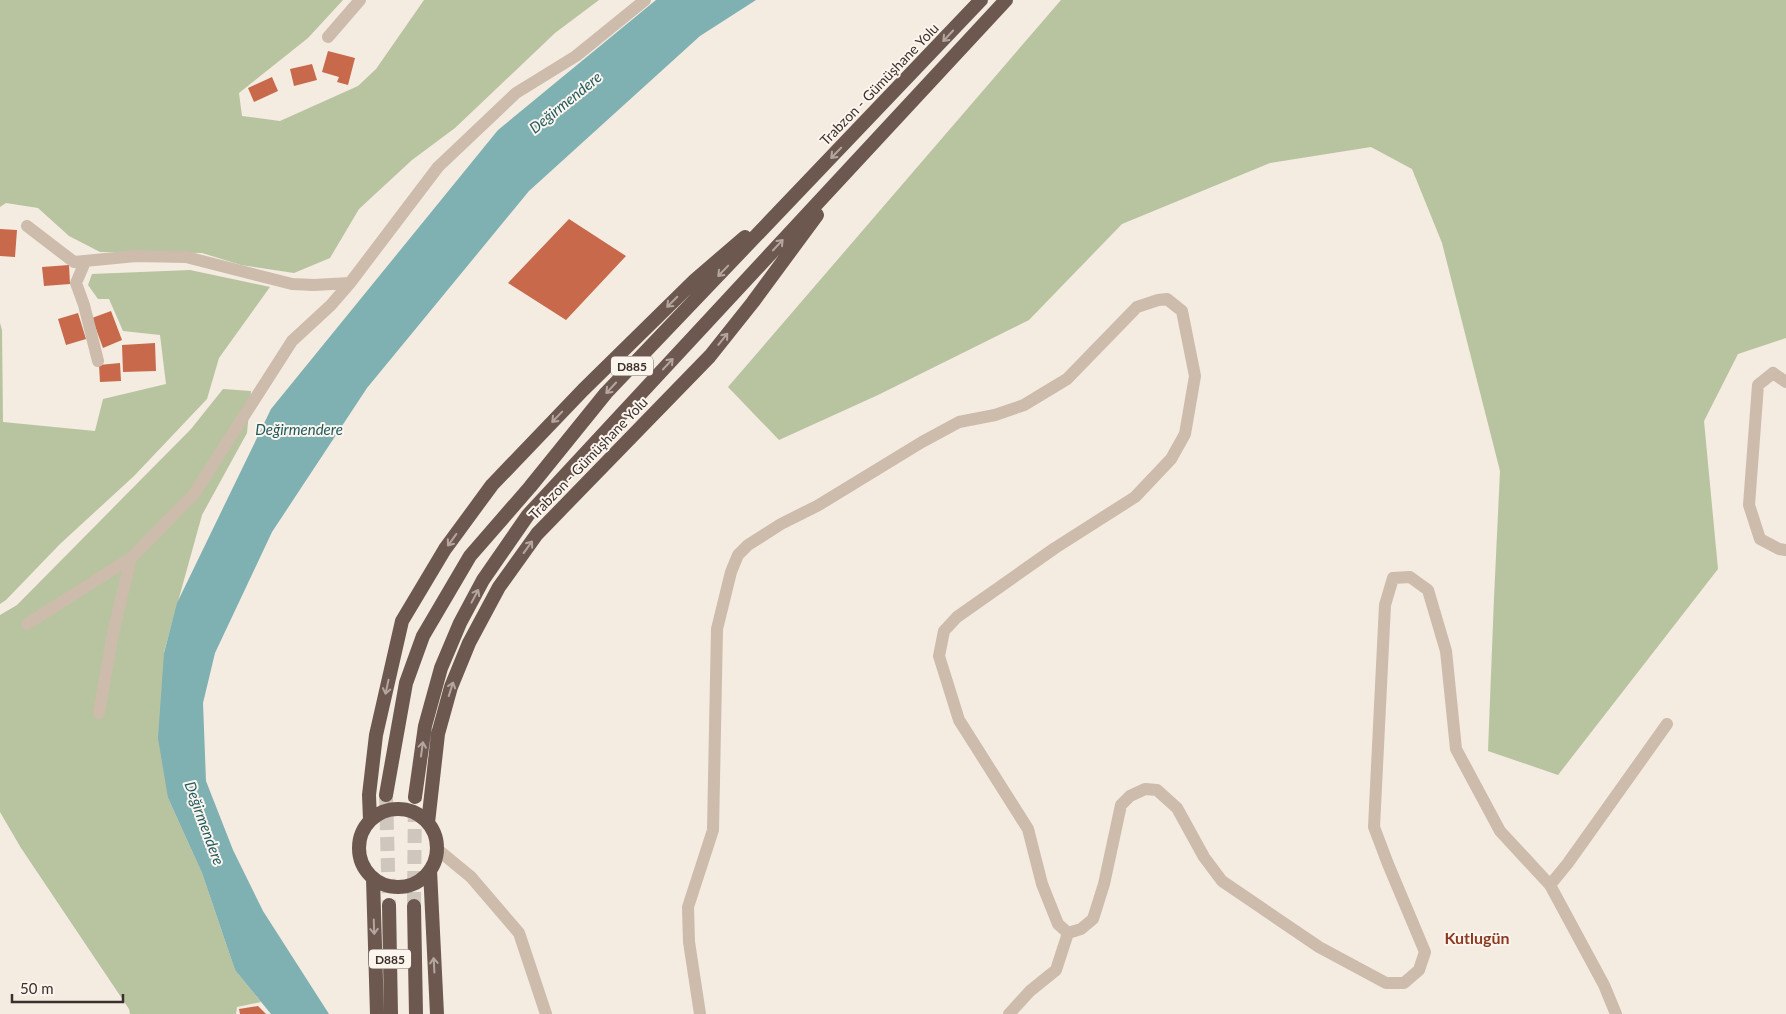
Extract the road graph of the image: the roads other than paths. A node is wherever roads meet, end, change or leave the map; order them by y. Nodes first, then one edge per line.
1 (360, 0) edge
2 (645, 0) edge
3 (981, 0) edge
4 (1006, 0) edge
5 (328, 37) dead end
6 (858, 160) junction
7 (801, 190) junction
8 (27, 226) dead end
9 (85, 262) junction
10 (350, 282) junction
11 (98, 361) dead end
12 (1786, 382) edge
13 (1786, 550) edge
14 (131, 558) junction
15 (27, 624) dead end
16 (100, 713) dead end
17 (1667, 724) dead end
18 (386, 795) tunnel mouth
19 (415, 797) tunnel mouth
20 (370, 820) junction
21 (428, 823) junction
22 (437, 849) junction
23 (430, 870) junction
24 (373, 878) junction
25 (1550, 885) junction
26 (389, 905) tunnel mouth
27 (414, 906) tunnel mouth
28 (1068, 933) junction
29 (377, 1014) edge
30 (391, 1014) edge
31 (416, 1014) edge
32 (437, 1014) edge
33 (546, 1014) edge
34 (700, 1014) edge
35 (1009, 1014) edge
36 (1616, 1014) edge

1 - 5 street
2 - 10 street
3 -> 7 highway, Trabzon - Gümüşhane Yolu / D885
4 - 6 highway, Trabzon - Gümüşhane Yolu / D885
19 -> 6 highway, Trabzon - Gümüşhane Yolu / D885
21 -> 6 highway, Trabzon - Gümüşhane Yolu
7 -> 18 highway, Trabzon - Gümüşhane Yolu / D885
7 -> 20 highway, Trabzon - Gümüşhane Yolu
8 - 9 street
9 - 10 street
9 - 11 street
10 - 14 street
12 - 13 street
14 - 15 street
14 - 16 street
17 - 25 street
20 - 21 highway
20 - 24 highway, Trabzon - Gümüşhane Yolu
21 - 22 highway, Trabzon - Gümüşhane Yolu
22 - 23 highway
22 - 33 street
23 - 24 highway
32 -> 23 highway
24 -> 29 highway
25 - 28 street
25 - 36 street
26 - 30 highway, D885
27 - 31 highway, D885
28 - 34 street
28 - 35 street

